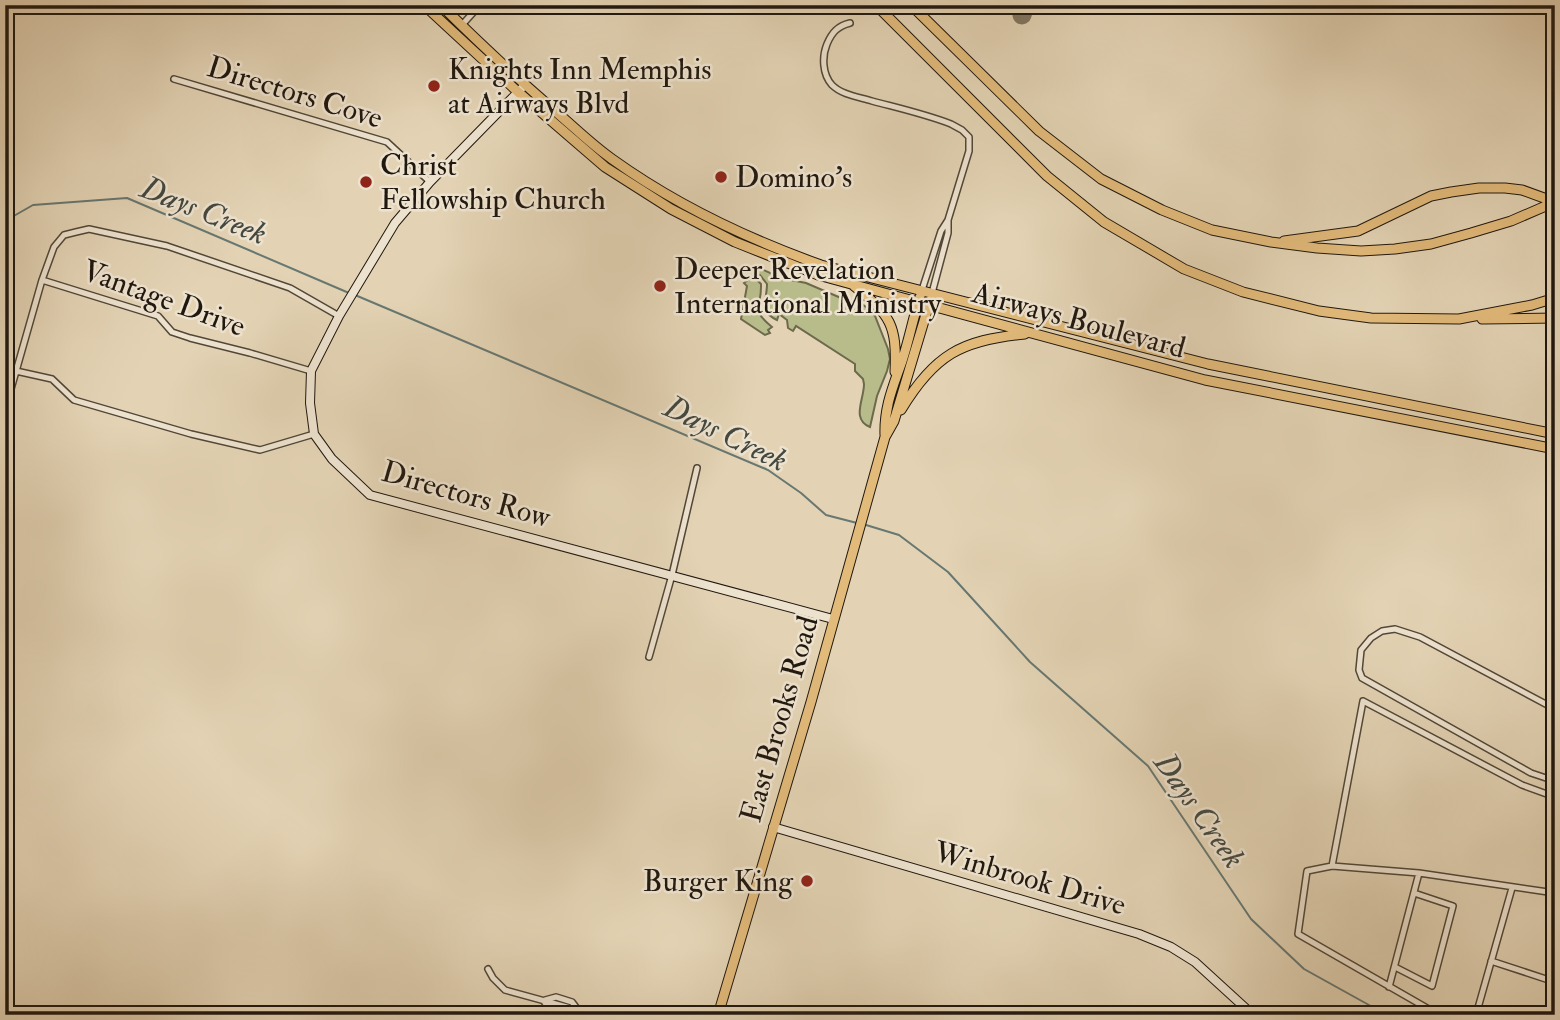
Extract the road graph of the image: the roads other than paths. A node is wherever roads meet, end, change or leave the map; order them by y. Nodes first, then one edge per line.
1 (424, 5) edge
2 (441, 5) edge
3 (480, 5) edge
4 (876, 5) edge
5 (911, 5) edge
6 (850, 23) dead end
7 (461, 26) junction
8 (454, 33) junction
9 (174, 79) dead end
10 (525, 84) junction
11 (518, 92) junction
12 (430, 182) junction
13 (1555, 202) edge
14 (948, 220) junction
15 (1271, 242) junction
16 (811, 261) junction
17 (807, 271) junction
18 (42, 280) junction
19 (850, 283) junction
20 (927, 292) junction
21 (1555, 298) edge
22 (918, 301) junction
23 (929, 305) junction
24 (339, 316) junction
25 (1555, 318) edge
26 (1459, 319) junction
27 (1031, 334) junction
28 (16, 371) junction
29 (311, 371) junction
30 (895, 377) junction
31 (5, 410) edge
32 (894, 421) junction
33 (314, 434) junction
34 (1555, 434) edge
35 (885, 437) junction
36 (1555, 449) edge
37 (697, 468) dead end
38 (672, 575) junction
39 (833, 619) junction
40 (649, 657) dead end
41 (1555, 709) edge
42 (1555, 781) edge
43 (1555, 797) edge
44 (773, 827) junction
45 (1332, 866) junction
46 (1419, 873) junction
47 (1512, 888) junction
48 (1414, 893) junction
49 (1555, 893) edge
50 (1491, 961) junction
51 (1395, 967) junction
52 (488, 968) dead end
53 (1555, 982) edge
54 (1389, 987) junction
55 (543, 1001) junction
56 (578, 1010) junction
57 (596, 1015) edge
58 (718, 1015) edge
59 (1253, 1015) edge
60 (1439, 1015) edge
61 (1476, 1015) edge

1 - 8 main road, Airways Boulevard
2 - 7 main road, Airways Boulevard
3 - 7 street
4 - 26 main road
5 - 15 main road
6 - 14 street, East Brooks Road
7 - 8 street
7 - 10 main road, Airways Boulevard
8 - 11 main road, Airways Boulevard
9 - 12 street, Directors Cove
10 - 11 street
10 - 16 main road, Airways Boulevard
11 - 12 street
11 - 17 main road, Airways Boulevard
12 - 24 street
13 - 15 main road
13 - 15 main road
14 - 20 street, East Brooks Road
14 - 20 street, East Brooks Road
16 - 17 main road
16 - 20 main road, Airways Boulevard
17 - 19 main road, Airways Boulevard
18 - 24 street
18 - 28 street
18 - 29 street, Vantage Drive
19 - 22 main road, Airways Boulevard
19 - 30 main road
20 - 22 main road, East Brooks Road
20 - 23 main road, East Brooks Road
20 - 34 main road, Airways Boulevard
21 - 26 main road
22 - 23 main road, Airways Boulevard
22 - 30 main road, East Brooks Road
23 - 27 main road, Airways Boulevard
23 - 32 main road, East Brooks Road
24 - 29 street
25 - 26 main road
27 - 32 main road
27 - 36 main road, Airways Boulevard
28 - 31 street
28 - 33 street
29 - 33 street
30 - 35 main road, East Brooks Road
32 - 35 main road, East Brooks Road
33 - 38 street, Directors Row
35 - 39 main road, East Brooks Road
37 - 38 street
38 - 39 street, Directors Row
38 - 40 street
39 - 44 main road, East Brooks Road
41 - 42 street
43 - 45 street
44 - 58 main road, East Brooks Road
44 - 59 street, Winbrook Drive
45 - 46 street
45 - 54 street
46 - 47 street
46 - 48 street
47 - 49 street
47 - 50 street
48 - 51 street
48 - 51 street
50 - 53 street
50 - 61 street
51 - 54 street
52 - 55 street
54 - 60 street
55 - 56 street
55 - 56 street
56 - 57 street

